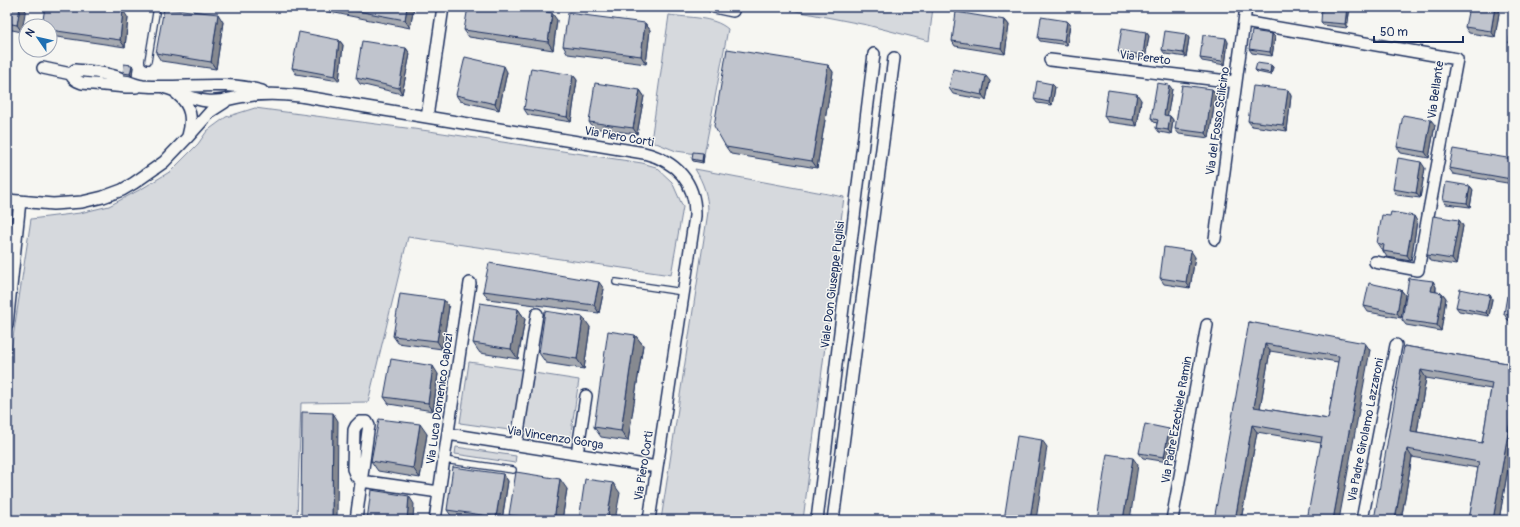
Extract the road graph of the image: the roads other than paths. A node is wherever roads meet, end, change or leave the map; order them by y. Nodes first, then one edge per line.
1 (157, 7) edge
2 (443, 7) edge
3 (714, 7) edge
4 (1246, 7) edge
5 (733, 10) dead end
6 (1244, 22) junction
7 (874, 54) dead end
8 (894, 58) dead end
9 (1050, 60) dead end
10 (148, 61) dead end
11 (43, 68) dead end
12 (1236, 82) junction
13 (166, 88) junction
14 (268, 93) junction
15 (226, 101) junction
16 (427, 117) junction
17 (186, 139) junction
18 (860, 173) junction
19 (878, 175) junction
20 (7, 200) edge
21 (20, 201) junction
22 (1215, 239) dead end
23 (1375, 262) dead end
24 (616, 282) dead end
25 (470, 283) dead end
26 (683, 292) junction
27 (537, 314) dead end
28 (7, 325) edge
29 (1207, 325) dead end
30 (1396, 345) dead end
31 (586, 396) dead end
32 (448, 434) junction
33 (516, 445) junction
34 (577, 454) junction
35 (444, 460) junction
36 (657, 467) junction
37 (513, 470) dead end
38 (439, 492) junction
39 (356, 520) edge
40 (435, 520) edge
41 (649, 520) edge
42 (817, 520) edge
43 (833, 520) edge
44 (1172, 520) edge
45 (1362, 520) edge

1 - 10 lane
2 - 16 street
3 - 5 street
4 - 6 street, Via del Fosso Scilicino
6 - 12 street, Via del Fosso Scilicino
6 - 23 street, Via Bellante
7 - 18 street, Viale Don Giuseppe Puglisi
8 - 19 street
9 - 12 street, Via Pereto
11 - 13 street, Via Piero Corti
12 - 22 street, Via del Fosso Scilicino
13 - 14 street, Via Piero Corti
13 - 15 street, Via Piero Corti
13 - 17 street, Via Piero Corti
14 - 15 street, Via Piero Corti
14 - 16 street, Via Piero Corti
15 - 17 street
16 - 26 street, Via Piero Corti
17 - 21 street
18 - 19 street
18 - 42 street, Viale Don Giuseppe Puglisi
19 - 43 street
20 - 21 street
21 - 28 street
24 - 26 lane
25 - 32 street, Via Luca Domenico Capozi
26 - 36 street, Via Piero Corti
27 - 33 street
29 - 44 street, Via Padre Ezechiele Ramin
30 - 45 street, Via Padre Girolamo Lazzaroni
31 - 34 street
32 - 33 street, Via Vincenzo Gorga
32 - 35 street, Via Luca Domenico Capozi
33 - 34 street, Via Vincenzo Gorga
34 - 36 street, Via Vincenzo Gorga
35 - 37 lane
35 - 38 street, Via Luca Domenico Capozi
36 - 41 street, Via Piero Corti
38 - 39 street
38 - 40 street, Via Luca Domenico Capozi

